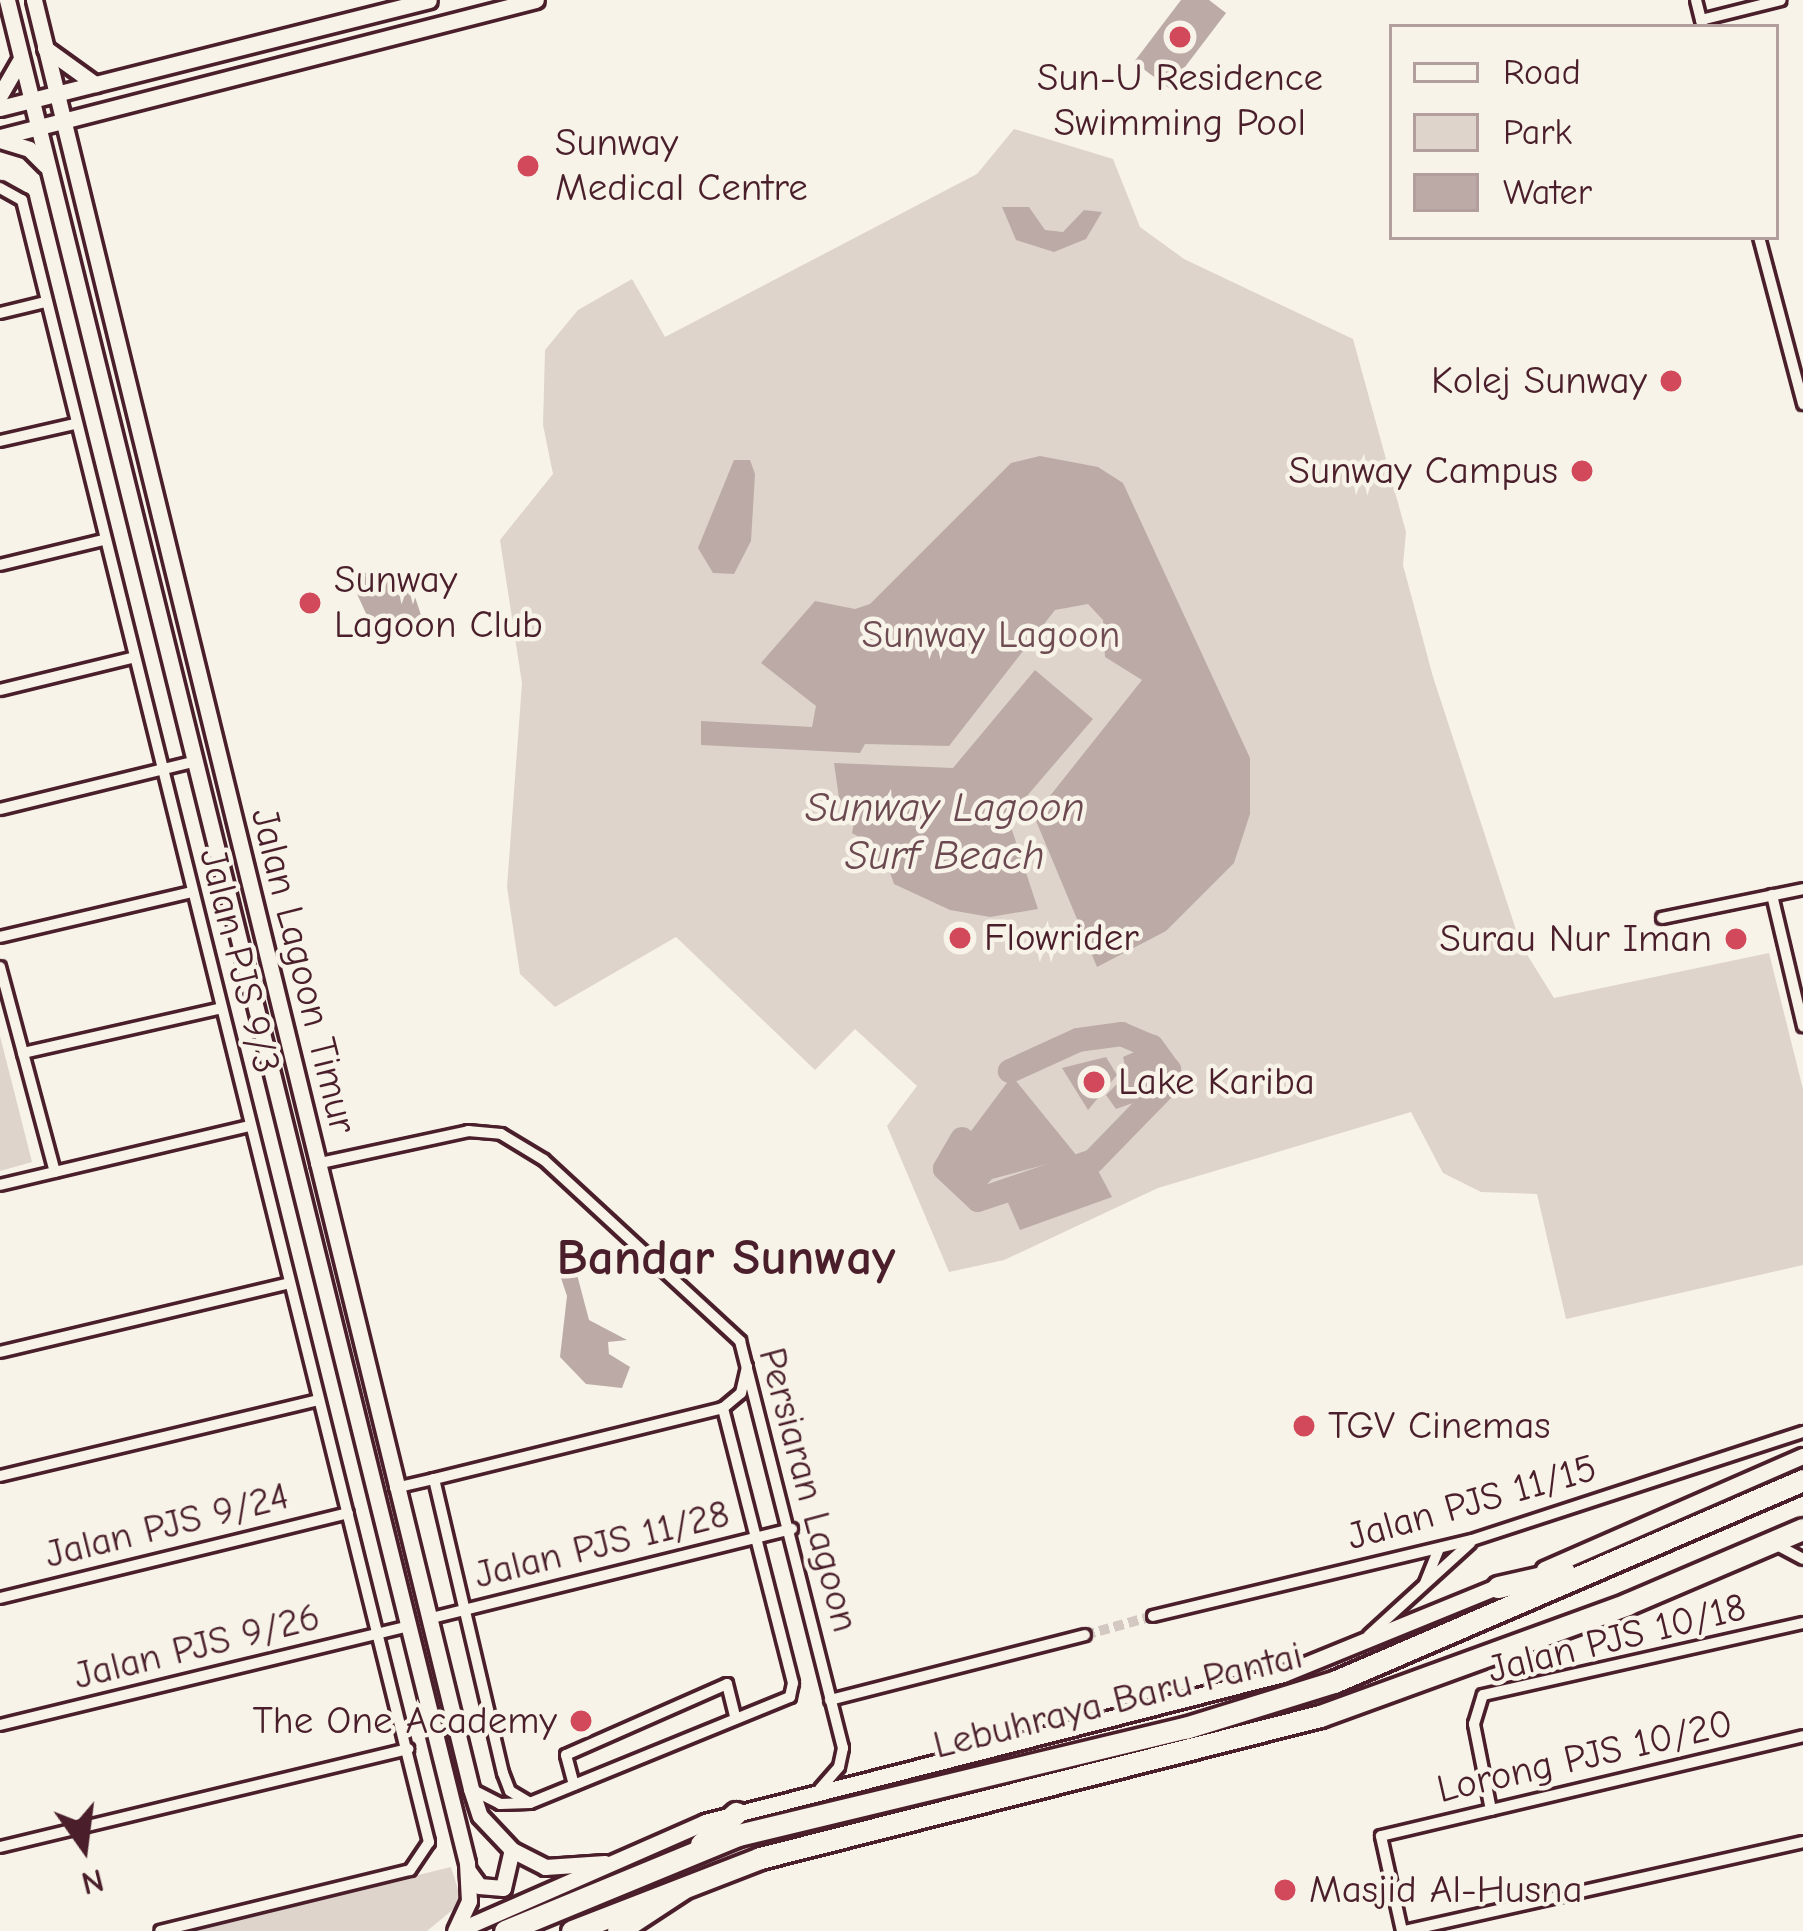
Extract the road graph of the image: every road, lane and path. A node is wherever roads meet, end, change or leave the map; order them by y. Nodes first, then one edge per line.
1 (8, 0) edge
2 (34, 0) edge
3 (429, 0) edge
4 (536, 0) edge
5 (1696, 0) edge
6 (1780, 0) edge
7 (1702, 24) edge
8 (43, 46) junction
9 (20, 60) junction
10 (95, 84) junction
11 (0, 94) edge
12 (53, 95) junction
13 (29, 100) junction
14 (0, 108) edge
15 (103, 110) junction
16 (60, 121) junction
17 (38, 127) junction
18 (0, 139) edge
19 (70, 160) junction
20 (47, 167) junction
21 (6, 189) edge
22 (1760, 240) edge
23 (45, 302) junction
24 (0, 313) edge
25 (1803, 404) edge
26 (74, 424) junction
27 (0, 441) edge
28 (103, 540) junction
29 (0, 565) edge
30 (131, 658) junction
31 (0, 690) edge
32 (193, 762) junction
33 (161, 770) junction
34 (0, 809) edge
35 (1803, 889) edge
36 (192, 892) junction
37 (1772, 895) junction
38 (1662, 918) dead end
39 (0, 937) edge
40 (0, 967) edge
41 (273, 989) junction
42 (1799, 989) edge
43 (251, 995) junction
44 (219, 1009) junction
45 (1803, 1026) edge
46 (23, 1053) junction
47 (249, 1126) junction
48 (316, 1164) junction
49 (55, 1172) junction
50 (0, 1185) edge
51 (289, 1283) junction
52 (746, 1351) junction
53 (0, 1352) edge
54 (319, 1400) junction
55 (723, 1408) junction
56 (1803, 1432) edge
57 (1803, 1456) edge
58 (0, 1476) edge
59 (434, 1479) junction
60 (1803, 1480) edge
61 (395, 1488) junction
62 (348, 1513) junction
63 (792, 1529) junction
64 (1803, 1529) edge
65 (758, 1538) junction
66 (1472, 1540) junction
67 (1771, 1543) junction
68 (1439, 1549) junction
69 (1803, 1559) edge
70 (1606, 1563) junction
71 (1424, 1586) junction
72 (1498, 1587) junction
73 (0, 1598) edge
74 (465, 1610) junction
75 (1153, 1616) tunnel mouth
76 (427, 1619) junction
77 (1803, 1623) edge
78 (408, 1626) junction
79 (379, 1634) junction
80 (1085, 1635) tunnel mouth
81 (1343, 1654) junction
82 (830, 1700) junction
83 (736, 1715) junction
84 (0, 1725) edge
85 (1803, 1736) edge
86 (408, 1749) junction
87 (574, 1785) junction
88 (472, 1789) junction
89 (820, 1789) junction
90 (530, 1803) junction
91 (1491, 1810) junction
92 (736, 1813) junction
93 (1803, 1842) edge
94 (0, 1847) edge
95 (512, 1850) junction
96 (692, 1852) junction
97 (466, 1863) junction
98 (605, 1863) junction
99 (691, 1880) junction
100 (160, 1931) edge
101 (456, 1931) edge
102 (505, 1931) edge
103 (572, 1931) edge
104 (618, 1931) edge
105 (1404, 1931) edge

1 - 9 main road, Jalan Lagoon Timur
2 - 8 main road, Jalan Lagoon Timur
3 - 10 main road
4 - 15 main road
5 - 7 street
6 - 7 street
8 - 10 main road
8 - 12 main road, Jalan Lagoon Timur
9 - 11 main road
9 - 13 main road, Jalan Lagoon Timur
10 - 12 main road
12 - 13 main road
12 - 16 main road, Jalan Lagoon Timur
13 - 14 main road
13 - 17 main road, Jalan Lagoon Timur
15 - 16 main road
15 - 19 main road
16 - 17 main road
16 - 19 main road, Jalan Lagoon Timur
17 - 18 main road
17 - 20 main road, Jalan Lagoon Timur
18 - 20 main road
19 - 41 main road, Jalan Lagoon Timur
20 - 32 main road, Jalan Lagoon Timur
21 - 23 street, Jalan PJS 9/3
22 - 25 street
23 - 24 street
23 - 26 street, Jalan PJS 9/3
26 - 27 street
26 - 28 street, Jalan PJS 9/3
28 - 29 street
28 - 30 street, Jalan PJS 9/3
30 - 31 street
30 - 33 street, Jalan PJS 9/3
32 - 33 street
32 - 43 main road, Jalan Lagoon Timur
33 - 34 street
33 - 36 street, Jalan PJS 9/3
35 - 37 street
36 - 39 street
36 - 44 street, Jalan PJS 9/3
37 - 38 street
37 - 42 street
40 - 46 street
41 - 43 main road
41 - 48 main road, Jalan Lagoon Timur
42 - 45 street
43 - 78 main road, Jalan Lagoon Timur
44 - 46 street
44 - 47 street, Jalan PJS 9/3
46 - 49 street
47 - 49 street
47 - 51 street, Jalan PJS 9/3
48 - 52 street, Persiaran Lagoon
48 - 61 main road, Jalan Lagoon Timur
49 - 50 street
51 - 53 street
51 - 54 street, Jalan PJS 9/3
52 - 55 street
52 - 63 street, Persiaran Lagoon
54 - 58 street
54 - 62 street, Jalan PJS 9/3
55 - 59 street
55 - 65 street
56 - 66 street, Jalan PJS 11/15
57 - 72 main road
59 - 61 street
59 - 74 street
60 - 70 highway, Lebuhraya Baru Pantai
61 - 76 main road, Jalan Lagoon Timur
62 - 73 street, Jalan PJS 9/24
62 - 79 street, Jalan PJS 9/3
63 - 65 street, Jalan PJS 11/28
63 - 82 street, Persiaran Lagoon
64 - 67 highway, Lebuhraya Baru Pantai
65 - 74 street, Jalan PJS 11/28
65 - 83 street
66 - 68 street, Jalan PJS 11/15
66 - 71 street
67 - 69 street
67 - 99 highway, Lebuhraya Baru Pantai
68 - 71 street
68 - 75 street, Jalan PJS 11/15
70 - 72 highway
70 - 96 highway, Lebuhraya Baru Pantai
71 - 81 street
72 - 81 main road
74 - 76 street, Jalan PJS 11/28
74 - 90 street
76 - 88 main road, Jalan Lagoon Timur
77 - 91 street, Jalan PJS 10/18
78 - 79 street, Jalan PJS 9/26
78 - 97 main road, Jalan Lagoon Timur
79 - 84 street, Jalan PJS 9/26
79 - 86 street, Jalan PJS 9/3
80 - 82 street
81 - 89 main road
82 - 89 street, Persiaran Lagoon
83 - 87 street
83 - 87 street
85 - 91 street, Lorong PJS 10/20
86 - 94 street
86 - 100 street, Jalan PJS 9/3
87 - 90 street
88 - 90 street
88 - 95 main road, Jalan Lagoon Timur
89 - 92 main road
91 - 105 street, Lorong PJS 10/20
92 - 96 highway
92 - 98 main road
93 - 105 street
95 - 97 main road
95 - 98 main road
96 - 102 highway, Lebuhraya Baru Pantai
97 - 101 main road, Jalan Lagoon Timur
98 - 101 main road
99 - 103 highway, Lebuhraya Baru Pantai
99 - 104 highway

